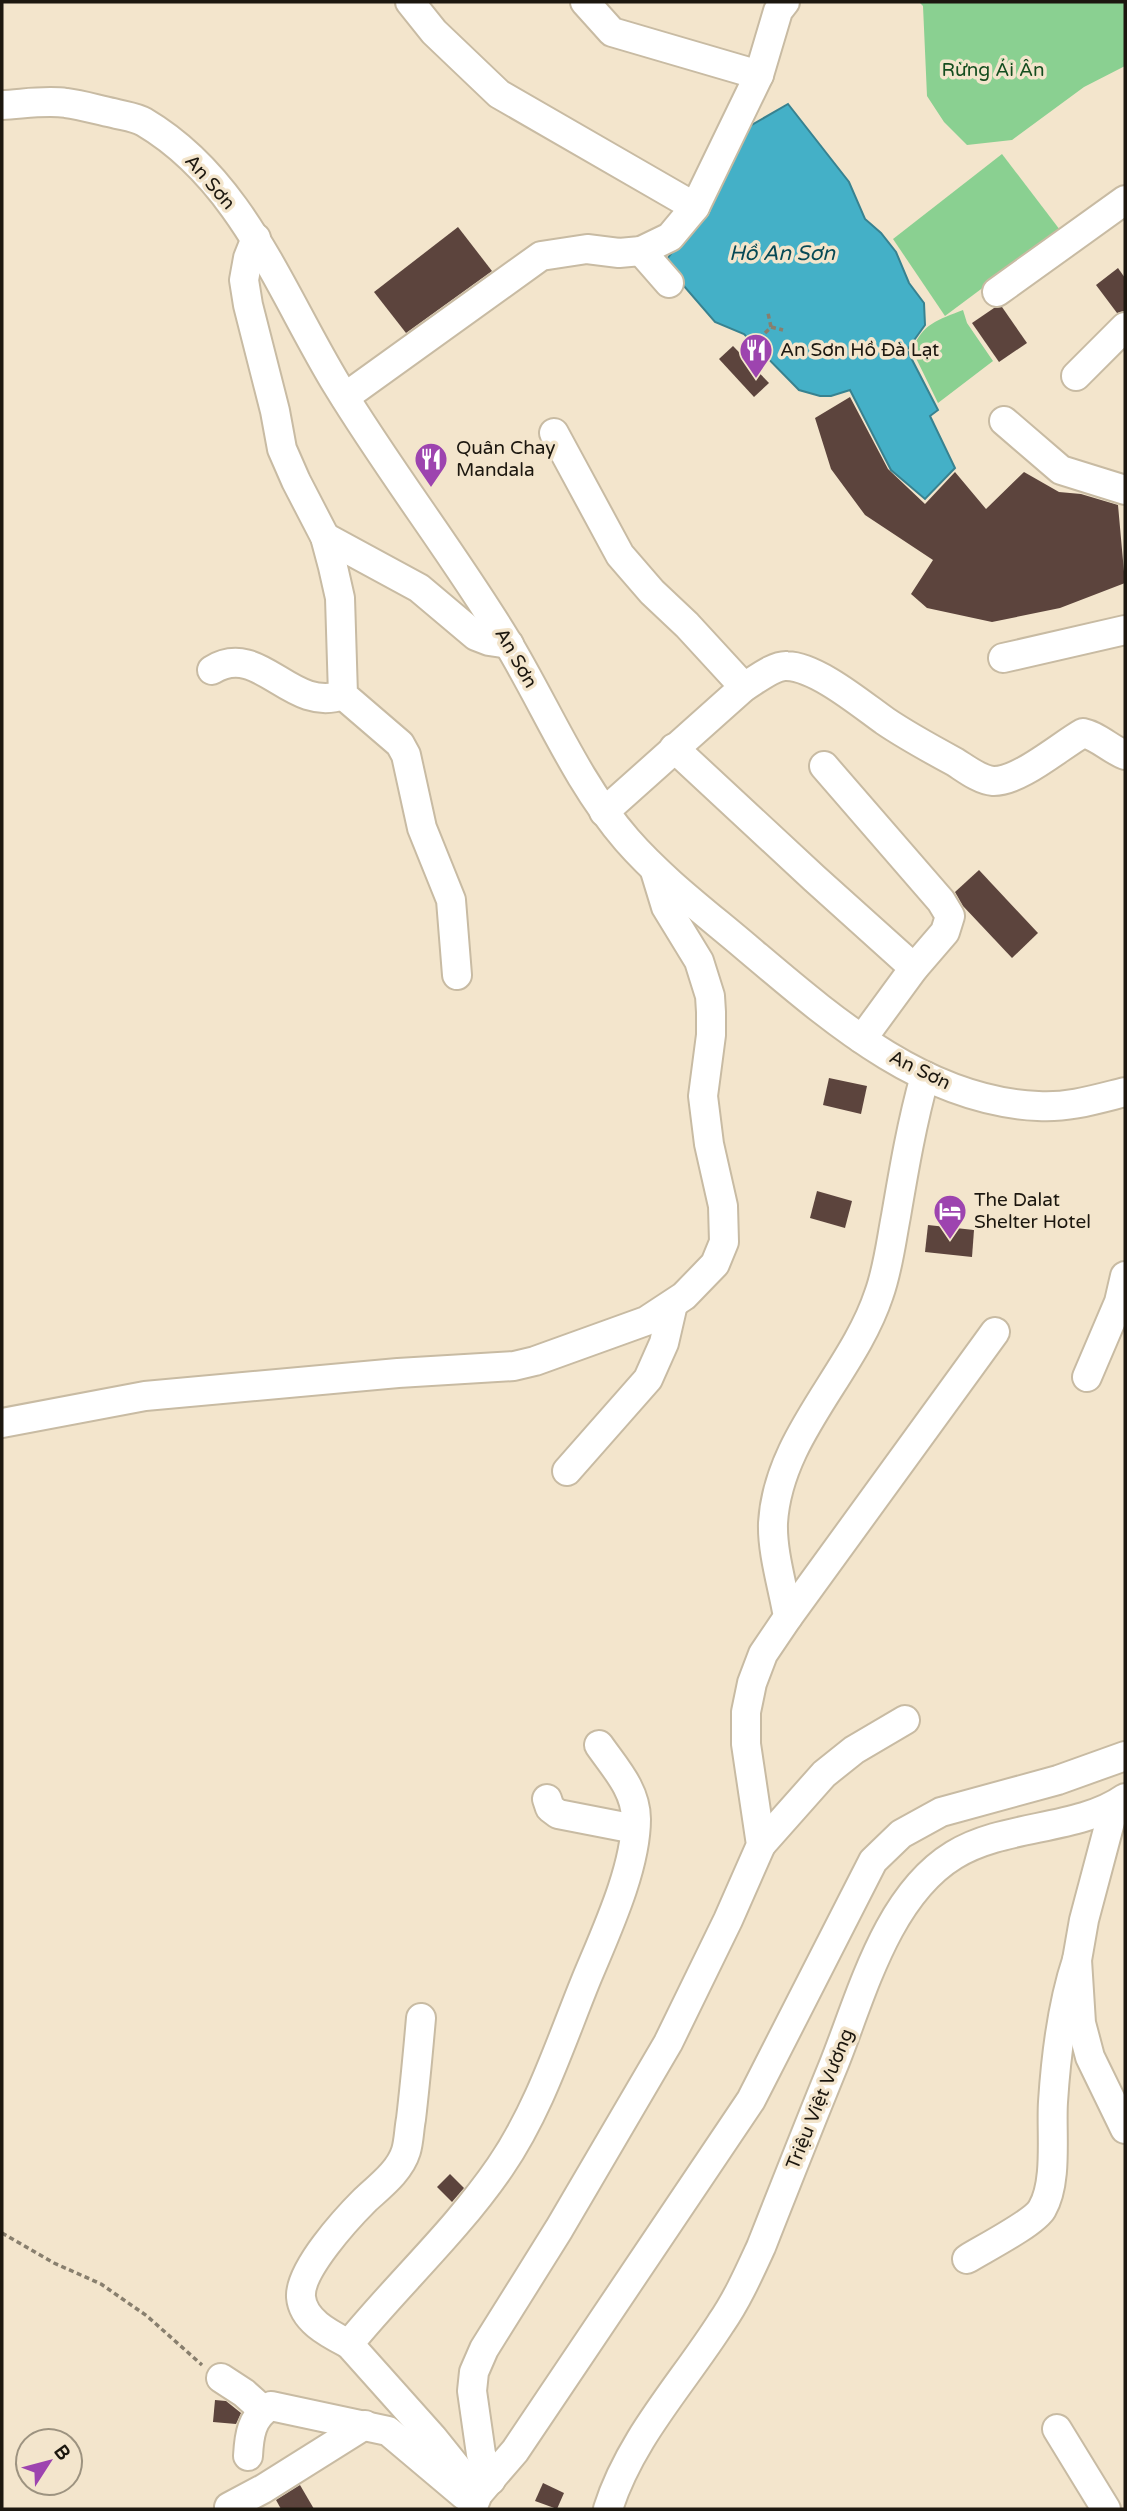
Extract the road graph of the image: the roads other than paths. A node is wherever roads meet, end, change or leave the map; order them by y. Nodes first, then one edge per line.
1 (410, 2) edge
2 (586, 2) edge
3 (785, 2) edge
4 (759, 75) junction
5 (2, 105) edge
6 (1125, 200) edge
7 (695, 207) junction
8 (256, 239) junction
9 (641, 251) junction
10 (669, 283) dead end
11 (997, 292) dead end
12 (1125, 327) edge
13 (1076, 376) dead end
14 (345, 397) junction
15 (1004, 421) dead end
16 (554, 433) dead end
17 (1125, 490) edge
18 (325, 537) junction
19 (1125, 630) edge
20 (509, 644) junction
21 (1003, 658) dead end
22 (212, 670) dead end
23 (744, 687) junction
24 (343, 695) junction
25 (674, 748) junction
26 (1125, 755) edge
27 (824, 766) dead end
28 (604, 812) junction
29 (654, 870) junction
30 (914, 968) junction
31 (457, 975) dead end
32 (862, 1039) junction
33 (925, 1076) junction
34 (1125, 1092) edge
35 (1125, 1276) edge
36 (673, 1304) junction
37 (995, 1332) dead end
38 (1087, 1377) dead end
39 (2, 1423) edge
40 (567, 1471) dead end
41 (788, 1617) junction
42 (905, 1720) dead end
43 (599, 1745) dead end
44 (1125, 1756) edge
45 (547, 1799) dead end
46 (1119, 1802) edge
47 (635, 1829) junction
48 (761, 1845) junction
49 (1077, 1960) junction
50 (421, 2018) dead end
51 (1125, 2129) edge
52 (967, 2259) dead end
53 (349, 2344) junction
54 (221, 2378) road end
55 (263, 2410) junction
56 (365, 2425) junction
57 (1057, 2429) dead end
58 (248, 2456) dead end
59 (479, 2497) edge
60 (229, 2507) dead end
61 (608, 2509) edge
62 (1106, 2509) edge

1 - 7 street
2 - 4 street
3 - 4 street
4 - 7 street
5 - 8 street, An Sơn
6 - 11 street
7 - 9 street
8 - 14 street, An Sơn
8 - 18 street
9 - 10 street
9 - 14 street
12 - 13 street
14 - 20 street, An Sơn
15 - 17 street
16 - 23 street
18 - 20 street
18 - 24 street
19 - 21 street
20 - 28 street, An Sơn
22 - 24 street
23 - 25 street
23 - 26 street
24 - 31 street
25 - 28 street
25 - 30 street
27 - 30 street
28 - 29 street, An Sơn
29 - 32 street, An Sơn
29 - 36 street
30 - 32 street
32 - 33 street, An Sơn
33 - 34 street, An Sơn
33 - 41 street
35 - 38 street
36 - 39 street
36 - 40 street
37 - 41 street
41 - 48 street
42 - 48 street
43 - 47 street
44 - 59 street
45 - 47 street
46 - 49 street
46 - 61 street, Triệu Việt Vương
47 - 53 street
48 - 59 street
49 - 51 street
49 - 52 street
50 - 53 street
53 - 59 street
54 - 55 street
55 - 56 street
55 - 58 street
56 - 59 street
56 - 60 street
57 - 62 street

